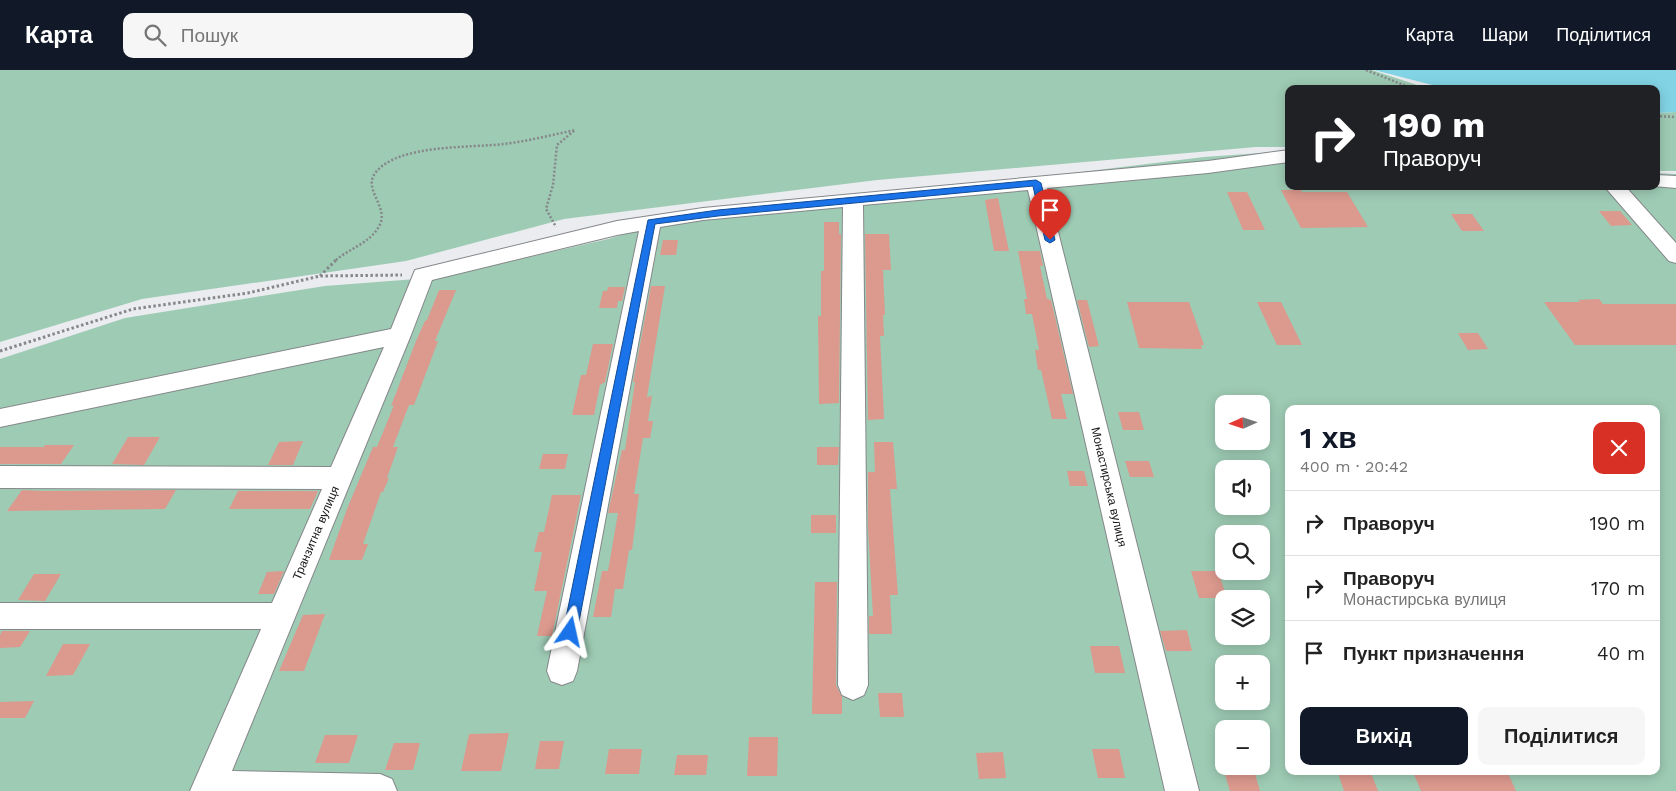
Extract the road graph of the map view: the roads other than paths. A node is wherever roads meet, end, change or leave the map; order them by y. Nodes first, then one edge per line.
1 (1285, 157) edge
2 (1660, 181) edge
3 (1676, 182) edge
4 (1036, 183) junction
5 (1618, 190) edge
6 (853, 200) junction
7 (651, 222) junction
8 (1676, 256) edge
9 (400, 335) junction
10 (0, 418) edge
11 (0, 477) edge
12 (340, 478) junction
13 (0, 616) edge
14 (281, 616) junction
15 (562, 671) dead end
16 (853, 685) dead end
17 (208, 789) edge
18 (380, 791) edge
19 (1182, 791) edge

1 - 4 street
2 - 3 street
4 - 6 street
4 - 19 street, Монастирська вулиця
5 - 8 street
6 - 7 street
6 - 16 street
7 - 9 street, Транзитна вулиця
7 - 15 street
9 - 10 street
9 - 12 street, Транзитна вулиця
11 - 12 street
12 - 14 street, Транзитна вулиця
13 - 14 street
14 - 17 street, Транзитна вулиця
17 - 18 street

